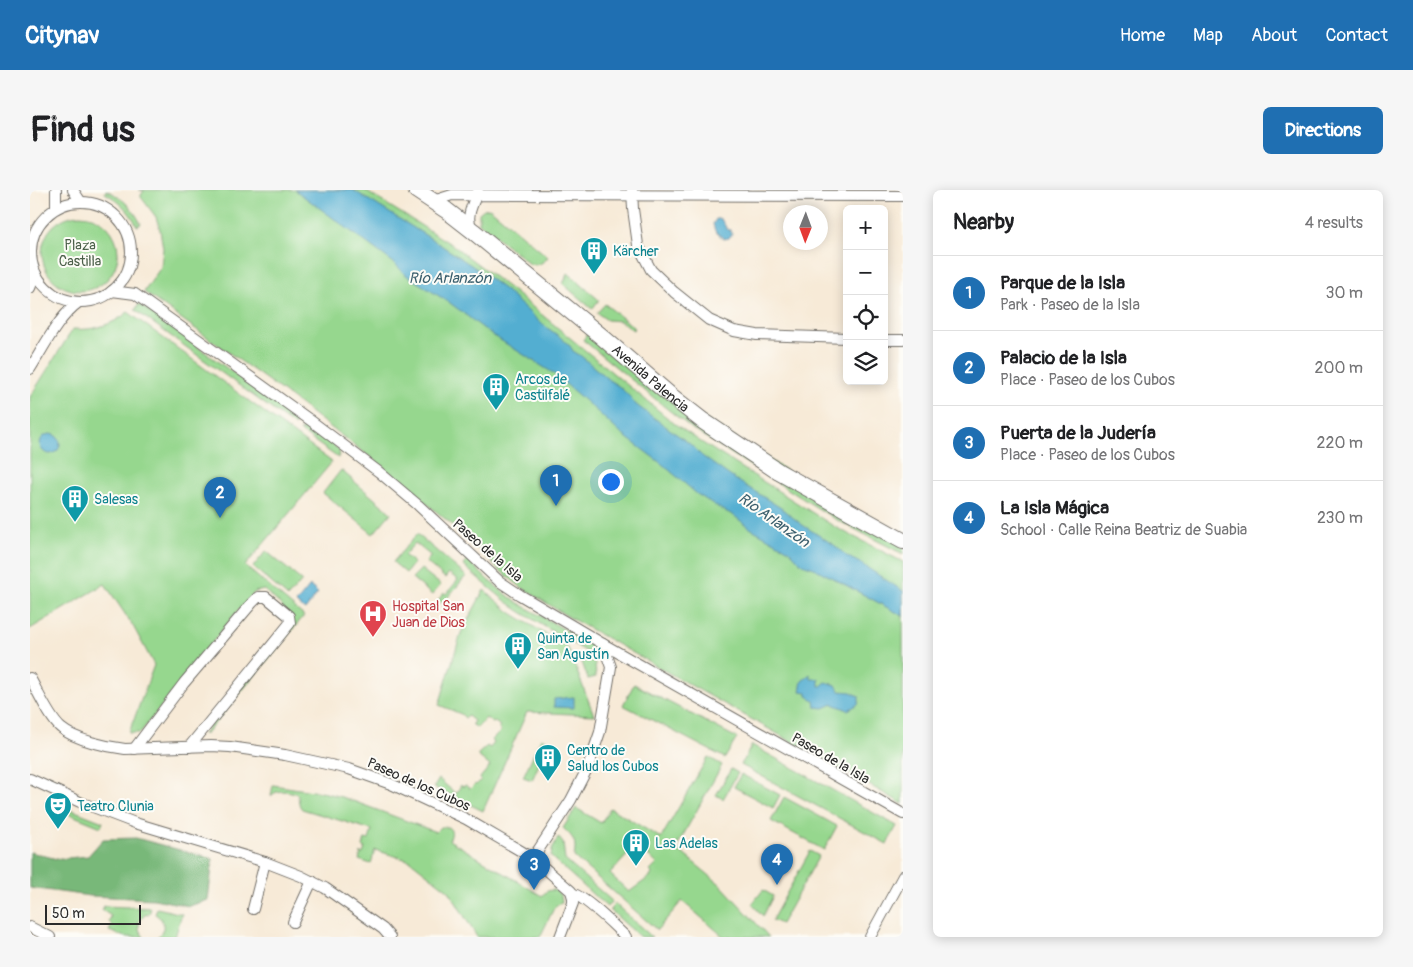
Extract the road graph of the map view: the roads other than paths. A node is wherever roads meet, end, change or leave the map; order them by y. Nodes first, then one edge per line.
1 (56, 190) edge
2 (73, 190) edge
3 (416, 190) edge
4 (477, 193) edge
5 (632, 193) edge
6 (903, 196) edge
7 (81, 202) junction
8 (444, 202) junction
9 (56, 208) junction
10 (473, 231) junction
11 (32, 235) edge
12 (34, 271) junction
13 (126, 274) junction
14 (30, 288) edge
15 (112, 291) junction
16 (136, 294) junction
17 (79, 302) junction
18 (843, 338) edge
19 (888, 340) edge
20 (903, 340) edge
21 (30, 369) edge
22 (903, 541) edge
23 (603, 644) junction
24 (624, 656) junction
25 (611, 667) junction
26 (30, 678) edge
27 (189, 747) junction
28 (134, 749) junction
29 (30, 779) edge
30 (903, 814) edge
31 (533, 858) junction
32 (265, 862) junction
33 (903, 876) edge
34 (312, 881) junction
35 (572, 893) junction
36 (253, 909) dead end
37 (293, 922) dead end
38 (30, 926) edge
39 (562, 936) edge
40 (50, 937) edge
41 (390, 937) edge
42 (626, 937) edge
43 (870, 937) edge

1 - 9 street
2 - 7 street
3 - 8 highway, Avenida Palencia
4 - 5 street
4 - 8 street
4 - 10 street
5 - 6 street
5 - 18 street
7 - 9 street
7 - 13 street
8 - 10 highway, Avenida Palencia
9 - 11 street
10 - 22 highway, Avenida Palencia
11 - 12 street
12 - 14 street
12 - 17 street
13 - 15 street
13 - 16 street, Paseo de la Isla
15 - 16 street, Paseo de la Isla
15 - 17 street
16 - 23 street, Paseo de la Isla
17 - 21 street
19 - 20 street
23 - 24 street, Paseo de la Isla
23 - 25 street
24 - 25 street
24 - 30 street, Paseo de la Isla
25 - 31 street
26 - 28 street, Paseo de los Cubos
27 - 28 street, Paseo de los Cubos
27 - 28 street
27 - 31 street, Paseo de los Cubos
29 - 32 street
31 - 35 street, Paseo de los Cubos
32 - 34 street
32 - 36 street
33 - 43 street
34 - 37 street
34 - 41 street
35 - 39 street
35 - 42 street, Paseo de los Cubos
38 - 40 street

